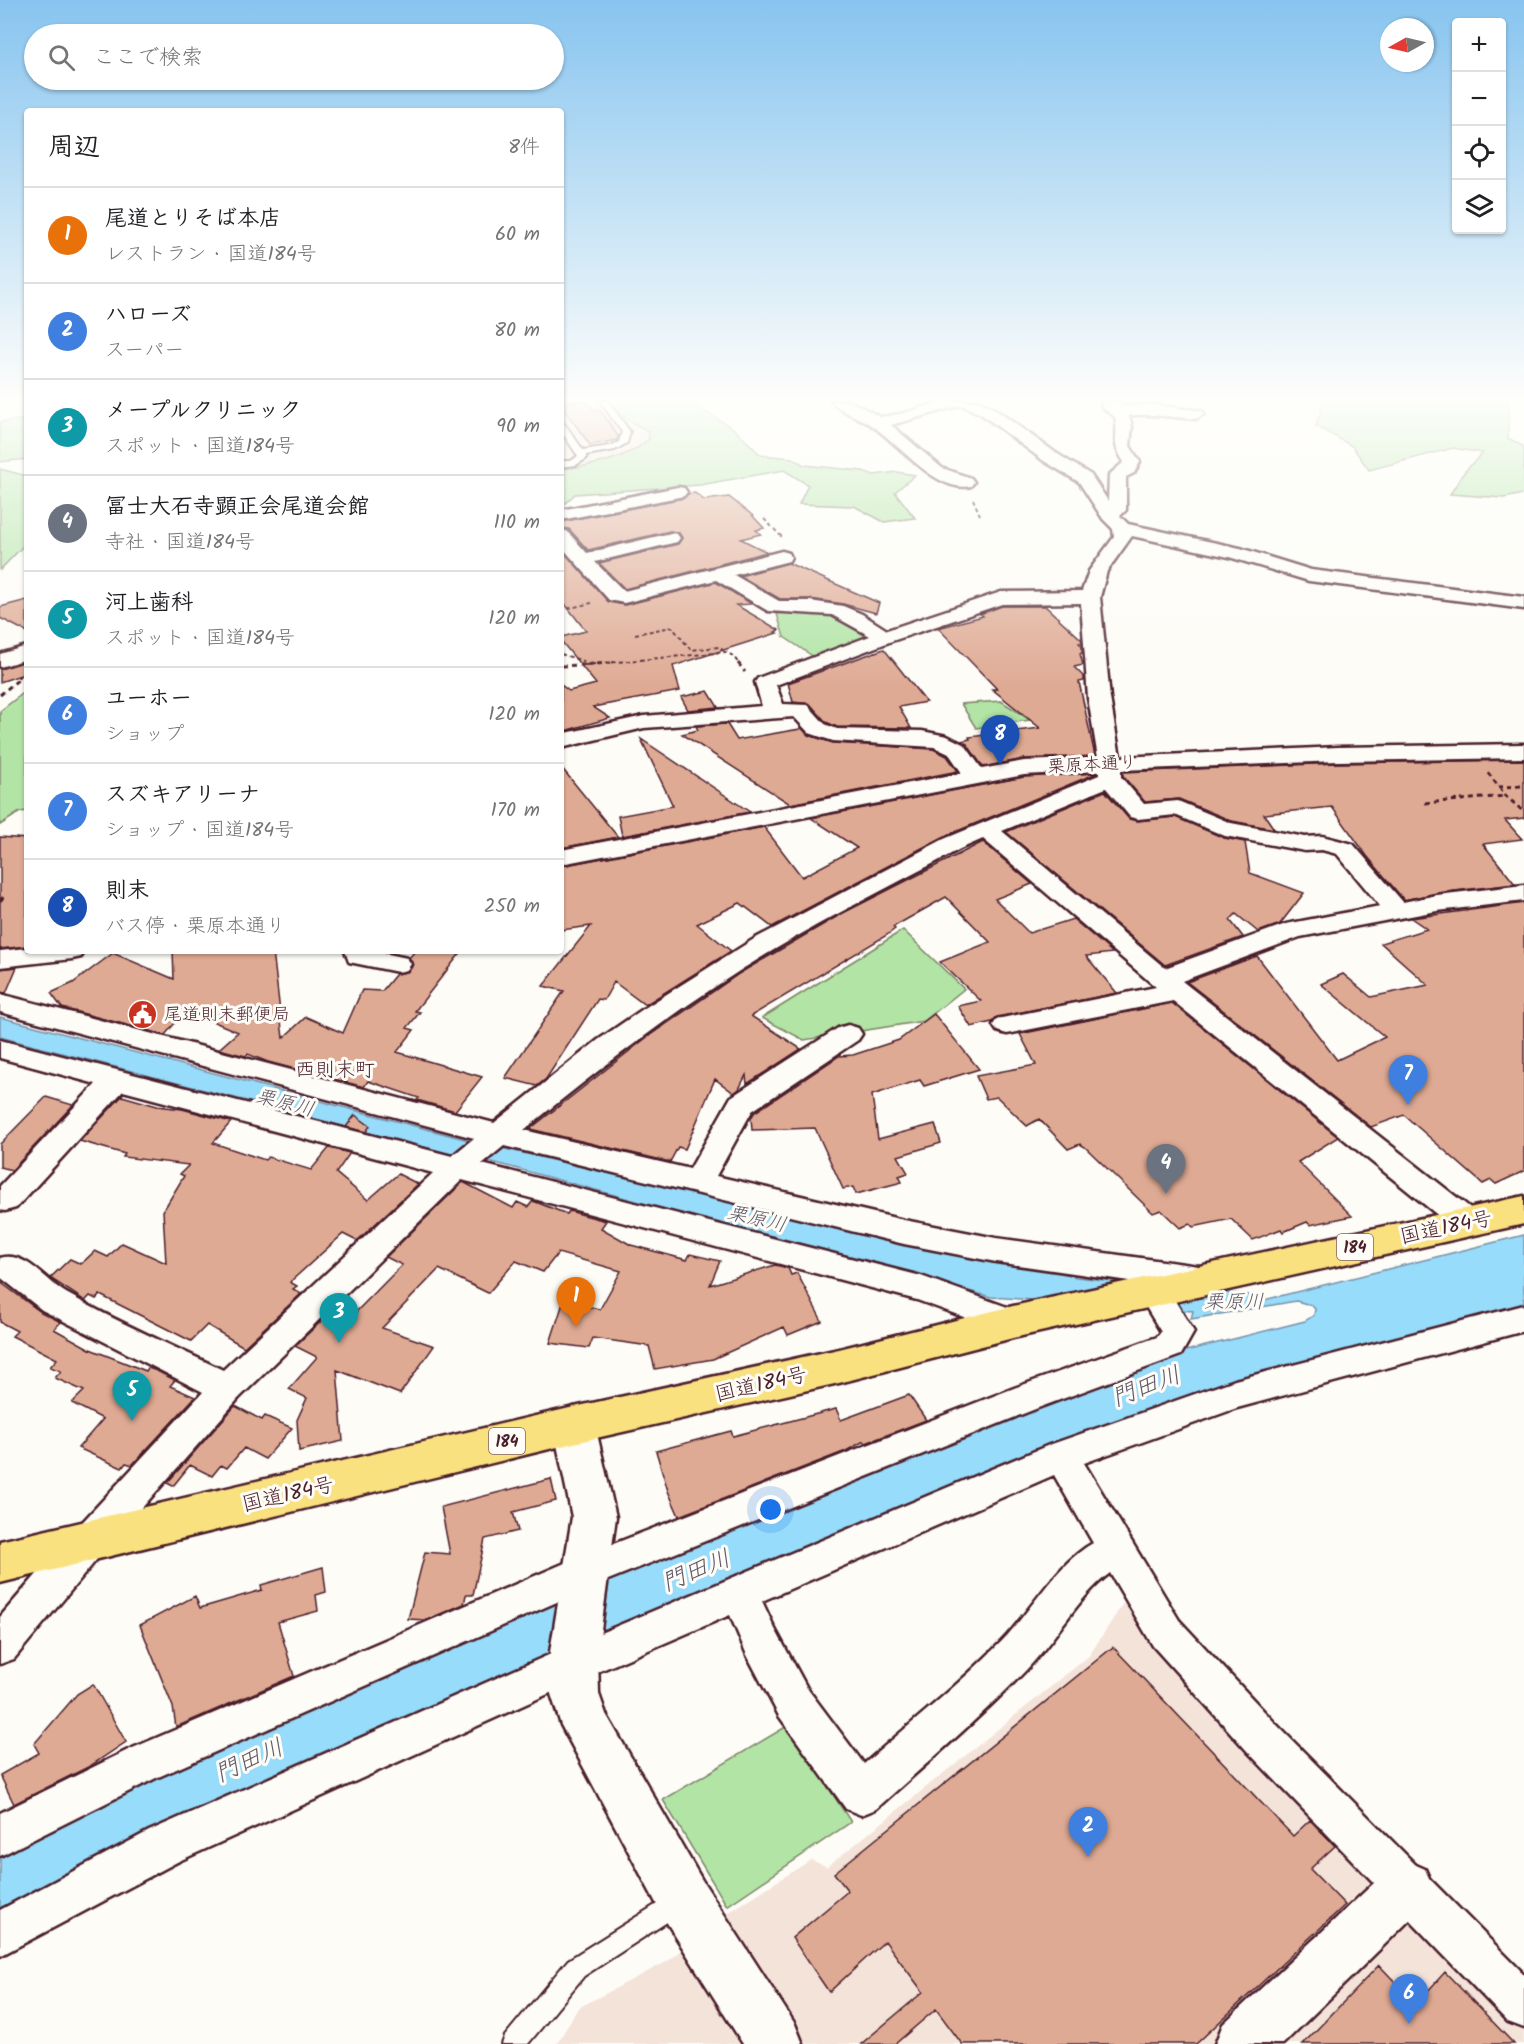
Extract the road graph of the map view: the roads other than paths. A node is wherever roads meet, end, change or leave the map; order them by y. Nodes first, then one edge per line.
1 (656, 496) edge
2 (1098, 496) edge
3 (1117, 496) edge
4 (564, 514) edge
5 (1116, 521) junction
6 (564, 538) edge
7 (671, 538) dead end
8 (782, 556) dead end
9 (583, 559) junction
10 (718, 573) junction
11 (1090, 597) junction
12 (1524, 603) edge
13 (885, 637) junction
14 (24, 653) edge
15 (0, 661) edge
16 (774, 711) junction
17 (564, 740) edge
18 (1524, 751) edge
19 (1110, 770) junction
20 (976, 777) junction
21 (985, 829) junction
22 (564, 856) edge
23 (1524, 893) edge
24 (1396, 910) junction
25 (41, 954) edge
26 (358, 954) edge
27 (0, 958) edge
28 (398, 964) dead end
29 (1171, 984) junction
30 (0, 1003) edge
31 (1007, 1025) dead end
32 (77, 1028) junction
33 (848, 1034) dead end
34 (0, 1048) edge
35 (49, 1058) junction
36 (117, 1079) junction
37 (494, 1137) junction
38 (462, 1165) junction
39 (697, 1182) junction
40 (5, 1200) dead end
41 (1524, 1210) edge
42 (1467, 1222) junction
43 (9, 1267) dead end
44 (1179, 1292) junction
45 (1524, 1318) edge
46 (1013, 1322) junction
47 (227, 1388) junction
48 (574, 1425) junction
49 (1061, 1456) junction
50 (89, 1542) junction
51 (1116, 1549) junction
52 (0, 1562) edge
53 (584, 1581) junction
54 (740, 1593) junction
55 (0, 1646) edge
56 (574, 1658) junction
57 (0, 1835) edge
58 (1407, 1887) junction
59 (683, 1899) junction
60 (2, 1936) edge
61 (1524, 2006) edge
62 (513, 2044) edge
63 (775, 2044) edge
64 (1243, 2044) edge

1 - 4 street
2 - 5 street
3 - 5 street
5 - 11 street
5 - 12 street
6 - 9 street
7 - 9 street
8 - 10 street
9 - 10 street
10 - 13 street
11 - 13 street
11 - 19 street
13 - 16 street
14 - 15 street
16 - 17 street
16 - 20 street
18 - 19 street, 栗原本通り
19 - 20 street, 栗原本通り
19 - 21 street
19 - 24 street
20 - 22 street, 栗原本通り
21 - 29 street
21 - 37 street
23 - 24 street
24 - 29 street
25 - 27 street
26 - 28 street
29 - 31 street
29 - 42 street
30 - 32 street
32 - 35 street
32 - 37 street
33 - 39 street
34 - 35 street
35 - 36 street
36 - 38 street
36 - 40 street
37 - 38 street
37 - 39 street
38 - 46 street
38 - 47 street
39 - 44 street
41 - 42 highway, 国道184号 / 184
42 - 44 highway, 国道184号 / 184
43 - 47 street
44 - 46 highway, 国道184号 / 184
44 - 53 street
45 - 49 street
46 - 48 highway, 国道184号 / 184
47 - 50 street
48 - 50 highway, 国道184号 / 184
48 - 53 street
49 - 51 street
49 - 54 street
50 - 52 highway, 国道184号 / 184
50 - 55 street
51 - 54 street
51 - 58 street
53 - 56 street
53 - 57 street
54 - 56 street
56 - 59 street
56 - 60 street
58 - 61 street
58 - 64 street
59 - 62 lane
59 - 63 street

